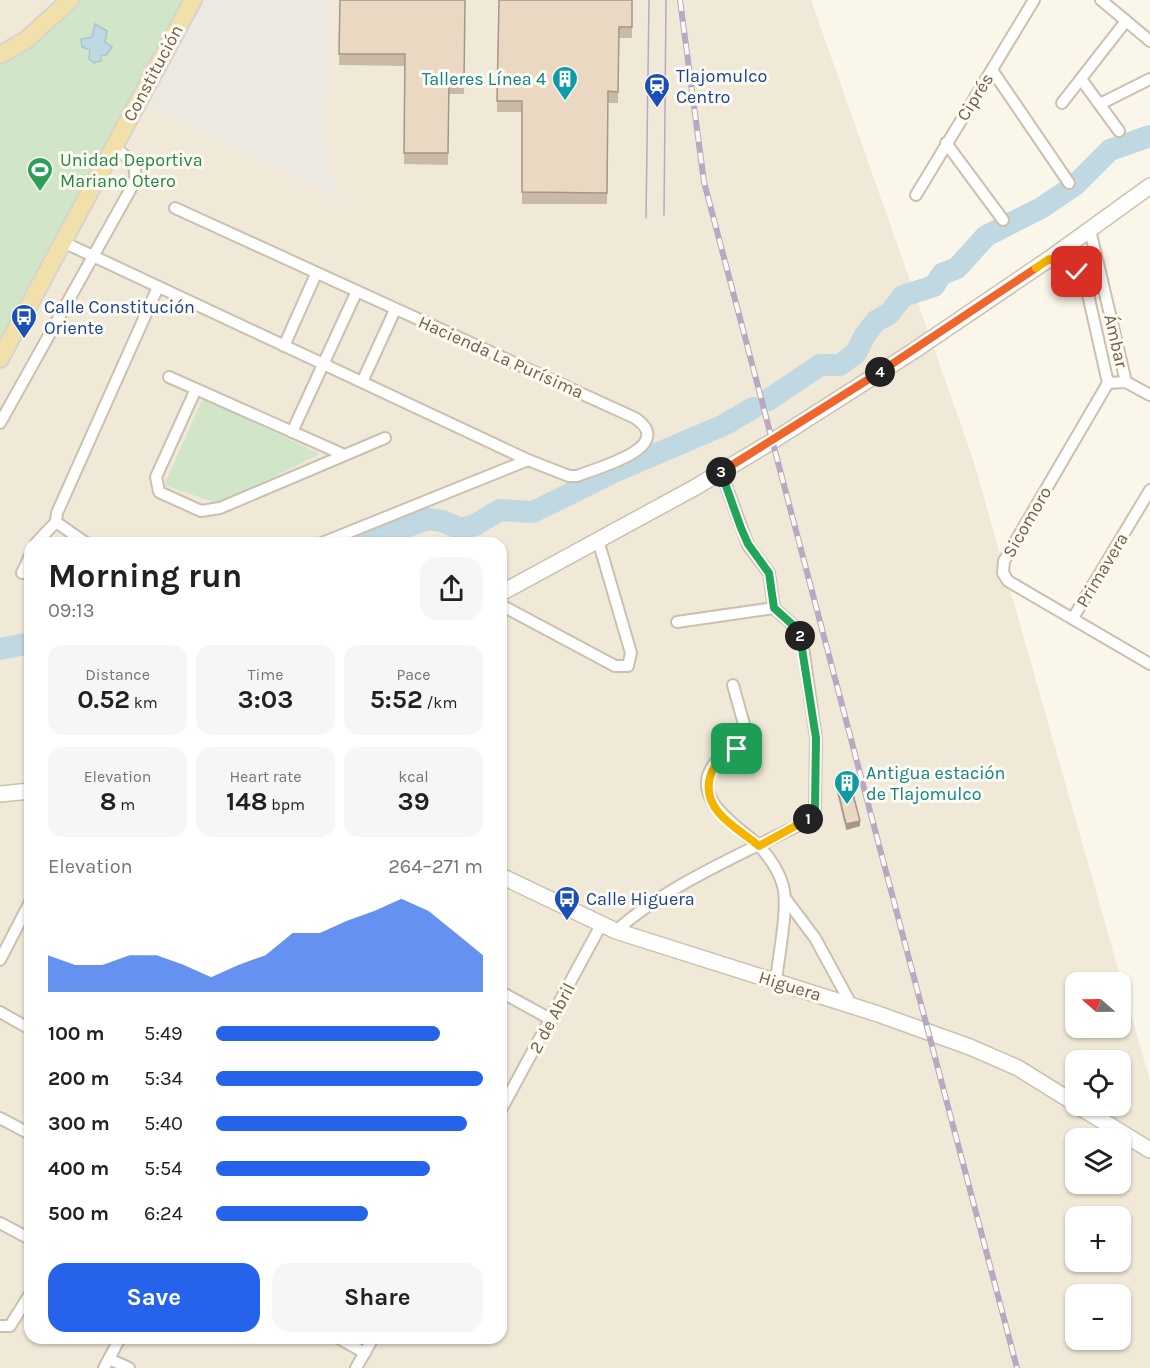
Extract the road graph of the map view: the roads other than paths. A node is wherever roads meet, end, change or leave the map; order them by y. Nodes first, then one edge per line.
1 (70, 0) edge
2 (193, 0) edge
3 (1034, 0) edge
4 (1101, 0) edge
5 (1126, 21) junction
6 (1150, 41) edge
7 (0, 55) edge
8 (992, 70) junction
9 (1081, 79) junction
10 (1150, 79) edge
11 (1062, 103) dead end
12 (1100, 104) junction
13 (1119, 131) dead end
14 (946, 143) junction
15 (114, 147) junction
16 (1068, 183) dead end
17 (1150, 186) edge
18 (916, 195) dead end
19 (175, 208) dead end
20 (1003, 220) dead end
21 (1090, 230) junction
22 (63, 242) junction
23 (93, 257) junction
24 (1049, 259) junction
25 (316, 274) junction
26 (158, 287) junction
27 (356, 293) junction
28 (395, 310) junction
29 (284, 346) junction
30 (0, 359) edge
31 (322, 364) junction
32 (169, 377) dead end
33 (362, 382) junction
34 (1126, 382) junction
35 (1108, 383) junction
36 (196, 389) junction
37 (1150, 395) edge
38 (0, 423) edge
39 (292, 432) junction
40 (385, 438) dead end
41 (342, 454) junction
42 (528, 460) junction
43 (721, 472) junction
44 (1150, 490) edge
45 (56, 522) junction
46 (42, 537) edge
47 (77, 537) edge
48 (337, 537) edge
49 (598, 540) junction
50 (24, 569) edge
51 (22, 573) dead end
52 (507, 590) edge
53 (507, 608) edge
54 (774, 608) junction
55 (1073, 618) junction
56 (677, 622) dead end
57 (1150, 664) edge
58 (733, 685) dead end
59 (24, 791) edge
60 (0, 794) edge
61 (759, 846) junction
62 (507, 879) edge
63 (784, 898) junction
64 (24, 925) edge
65 (601, 925) junction
66 (616, 931) junction
67 (0, 960) edge
68 (776, 982) junction
69 (507, 995) edge
70 (852, 1006) junction
71 (0, 1012) edge
72 (552, 1020) junction
73 (24, 1026) edge
74 (1065, 1098) edge
75 (507, 1099) edge
76 (1095, 1116) edge
77 (0, 1118) edge
78 (24, 1131) edge
79 (1150, 1150) edge
80 (0, 1223) edge
81 (24, 1236) edge
82 (24, 1304) edge
83 (0, 1326) edge
84 (117, 1344) edge
85 (348, 1344) edge
86 (369, 1344) edge
87 (364, 1353) junction
88 (106, 1364) edge
89 (129, 1368) edge
90 (356, 1368) edge

1 - 7 main road
2 - 15 main road, Constitución
3 - 8 street, Ciprés
4 - 5 street
5 - 6 street
5 - 9 street
8 - 14 street, Ciprés
8 - 16 street
9 - 11 street
9 - 12 street
10 - 12 street
12 - 13 street
14 - 18 street, Ciprés
14 - 20 street
15 - 22 main road, Constitución
15 - 23 street
17 - 21 street
19 - 25 street, Hacienda La Purísima
21 - 24 street
21 - 34 street, Ámbar
22 - 23 street
22 - 30 main road, Constitución
23 - 26 street
23 - 38 street
24 - 35 street, Ámbar
24 - 43 street
25 - 27 street, Hacienda La Purísima
25 - 29 street
26 - 29 street
26 - 45 street
27 - 28 street, Hacienda La Purísima
27 - 31 street
28 - 33 street
28 - 42 street, Hacienda La Purísima
29 - 31 street
31 - 33 street
31 - 39 street
32 - 36 street
33 - 42 street
34 - 35 street, Ámbar
34 - 37 street, Ámbar
35 - 55 street, Sicomoro
36 - 39 street
36 - 41 street
39 - 41 street
40 - 41 street
42 - 48 street
43 - 49 street
43 - 54 street
44 - 55 street, Primavera
45 - 46 street
45 - 47 street
49 - 52 street
49 - 53 street
50 - 51 street
54 - 56 street
54 - 61 street
55 - 57 street, Sicomoro
58 - 61 street
59 - 60 street
61 - 63 street
61 - 66 street
62 - 65 street, Higuera
63 - 68 street
63 - 70 street
64 - 67 street
65 - 66 street, Higuera
65 - 72 street, 2 de Abril
66 - 68 street, Higuera
68 - 70 street, Higuera
69 - 72 street
70 - 74 street, Higuera
71 - 73 street
72 - 75 street, 2 de Abril
76 - 79 street, Higuera
77 - 78 street
80 - 81 street
82 - 83 street
84 - 88 street
85 - 87 street
86 - 87 street
87 - 90 street
88 - 89 street

